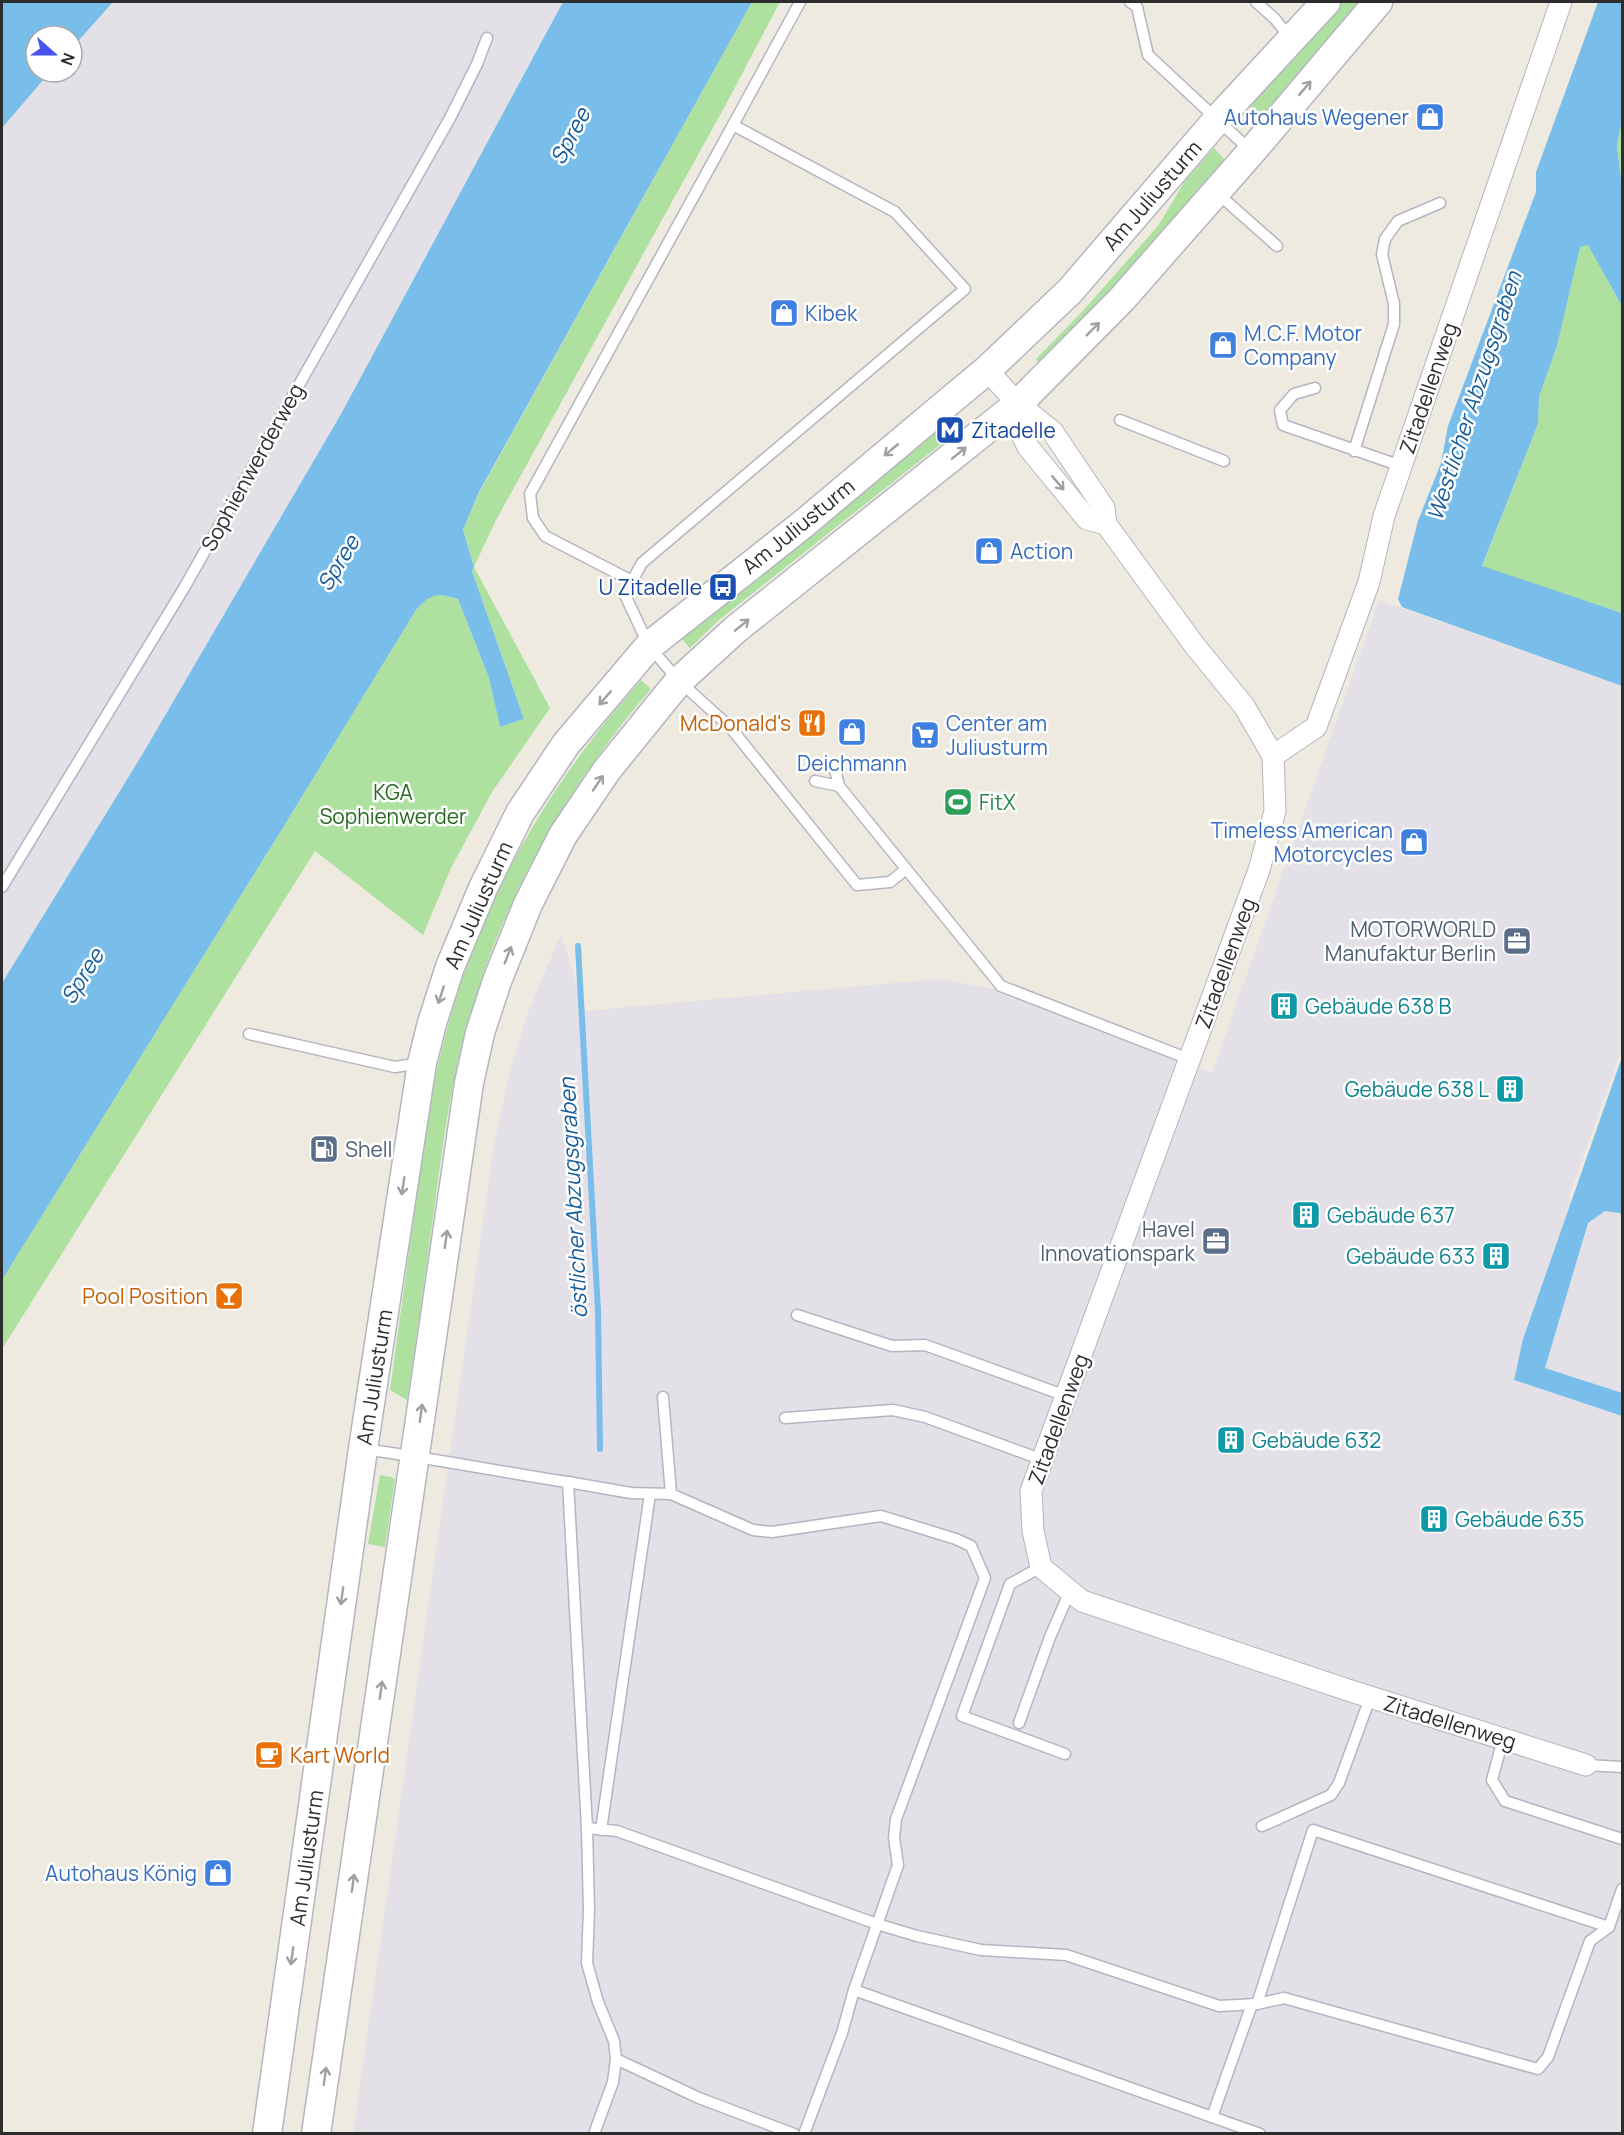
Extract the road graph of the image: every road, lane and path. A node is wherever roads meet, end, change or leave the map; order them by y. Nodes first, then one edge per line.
1 (800, 2) edge
2 (1130, 2) edge
3 (1256, 2) edge
4 (1326, 2) edge
5 (1378, 2) edge
6 (1561, 2) edge
7 (487, 38) dead end
8 (1292, 40) junction
9 (1217, 120) junction
10 (734, 125) junction
11 (1252, 151) junction
12 (1216, 192) junction
13 (1440, 203) dead end
14 (1277, 246) dead end
15 (987, 370) junction
16 (1315, 388) dead end
17 (1018, 404) junction
18 (1120, 420) dead end
19 (1354, 451) junction
20 (1224, 461) dead end
21 (1401, 466) junction
22 (1106, 524) junction
23 (632, 581) junction
24 (650, 646) junction
25 (679, 681) junction
26 (1273, 756) junction
27 (834, 765) dead end
28 (815, 781) dead end
29 (839, 786) junction
30 (905, 870) junction
31 (2, 887) edge
32 (249, 1034) dead end
33 (1190, 1059) junction
34 (422, 1063) junction
35 (798, 1315) dead end
36 (1066, 1396) junction
37 (663, 1397) dead end
38 (785, 1418) dead end
39 (363, 1449) junction
40 (415, 1456) junction
41 (1043, 1460) junction
42 (568, 1482) junction
43 (650, 1494) junction
44 (671, 1494) junction
45 (1041, 1567) junction
46 (1070, 1591) junction
47 (1370, 1698) junction
48 (1019, 1723) dead end
49 (1503, 1739) junction
50 (1065, 1754) dead end
51 (1586, 1765) joint
52 (1623, 1767) edge
53 (1262, 1826) dead end
54 (586, 1828) junction
55 (601, 1830) junction
56 (1623, 1839) edge
57 (1623, 1889) edge
58 (877, 1924) junction
59 (1609, 1927) junction
60 (854, 1990) junction
61 (1255, 2004) junction
62 (616, 2059) junction
63 (1212, 2117) junction
64 (267, 2133) edge
65 (316, 2133) edge
66 (594, 2133) edge
67 (794, 2133) edge
68 (804, 2133) edge
69 (1260, 2133) edge

1 - 10 lane
2 - 9 lane
3 - 8 lane
4 - 8 main road, Am Juliusturm
11 -> 5 main road, Am Juliusturm
6 - 21 street, Zitadellenweg
7 - 31 lane, Sophienwerderweg
8 - 9 main road, Am Juliusturm
9 - 11 lane
9 - 15 main road, Am Juliusturm
10 - 23 lane
10 - 23 lane
11 - 12 main road, Am Juliusturm
12 - 14 lane
17 -> 12 main road, Am Juliusturm
13 - 19 lane
15 - 17 street, Zitadellenweg
15 -> 24 main road, Am Juliusturm
16 - 19 lane
17 - 22 street, Zitadellenweg
17 -> 22 street, Zitadellenweg
25 -> 17 main road, Am Juliusturm
18 - 20 lane
19 - 21 lane
21 - 26 street, Zitadellenweg
22 - 26 street, Zitadellenweg
23 - 24 lane
24 - 25 lane
24 -> 34 main road, Am Juliusturm
25 - 30 lane
40 -> 25 main road, Am Juliusturm
26 - 33 street, Zitadellenweg
27 - 29 lane
28 - 29 lane
29 - 30 lane
30 - 33 lane
32 - 34 lane
33 - 36 street, Zitadellenweg
34 -> 39 main road, Am Juliusturm
35 - 36 lane
36 - 41 street, Zitadellenweg
37 - 44 lane
38 - 41 lane
39 - 40 lane
39 -> 64 main road, Am Juliusturm
40 - 42 lane
65 -> 40 main road, Am Juliusturm
41 - 45 street, Zitadellenweg
42 - 43 lane
42 - 54 lane
43 - 44 lane
43 - 55 lane
44 - 58 lane
45 - 46 street, Zitadellenweg
45 - 50 lane
46 - 47 street, Zitadellenweg
46 - 48 lane
47 - 49 street, Zitadellenweg
47 - 53 lane
49 - 51 street, Zitadellenweg
49 - 56 lane
51 - 52 lane
54 - 55 lane
54 - 62 lane
55 - 58 lane
57 - 59 lane
58 - 60 lane
58 - 61 lane
59 - 61 lane
59 - 61 lane
60 - 63 lane
60 - 68 lane
61 - 63 lane
62 - 66 lane
62 - 67 lane
63 - 69 lane

